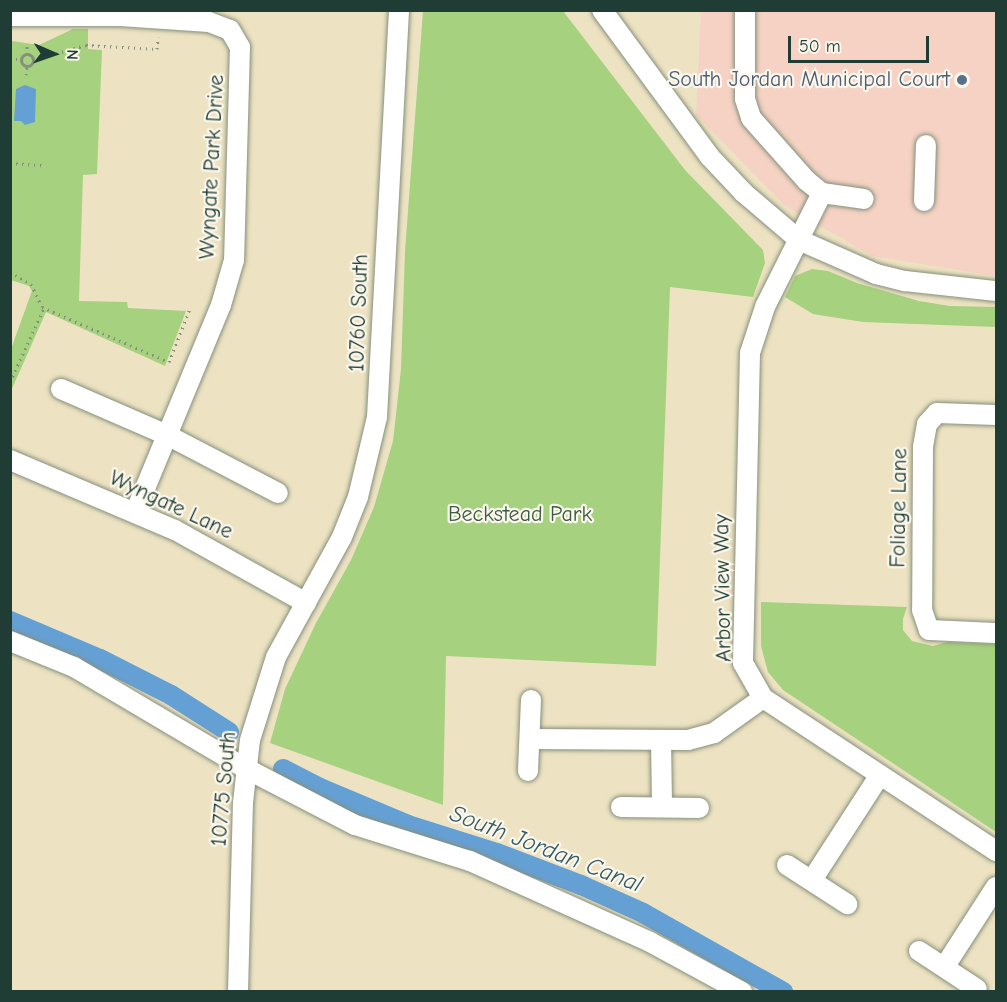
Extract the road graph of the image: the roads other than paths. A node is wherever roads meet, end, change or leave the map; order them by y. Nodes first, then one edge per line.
1 (11, 10) edge
2 (399, 10) edge
3 (602, 10) edge
4 (745, 10) edge
5 (40, 14) edge
6 (11, 16) edge
7 (926, 145) dead end
8 (822, 193) junction
9 (864, 199) dead end
10 (924, 201) dead end
11 (799, 240) junction
12 (996, 291) edge
13 (61, 389) dead end
14 (996, 415) edge
15 (167, 435) junction
16 (10, 460) edge
17 (278, 493) dead end
18 (135, 513) junction
19 (306, 603) junction
20 (996, 633) edge
21 (10, 640) edge
22 (763, 698) junction
23 (531, 700) dead end
24 (530, 739) junction
25 (661, 740) junction
26 (245, 768) junction
27 (528, 771) dead end
28 (880, 775) junction
29 (621, 807) dead end
30 (662, 807) junction
31 (699, 808) dead end
32 (996, 851) edge
33 (787, 865) dead end
34 (812, 880) junction
35 (996, 887) edge
36 (847, 904) dead end
37 (919, 951) dead end
38 (945, 966) junction
39 (977, 989) dead end
40 (238, 992) edge
41 (742, 992) edge

1 - 6 street
2 - 19 street, 10760 South
3 - 11 street
4 - 8 street
5 - 6 street, Wyngate Park Drive
5 - 15 street, Wyngate Park Drive
7 - 10 street
8 - 9 street
8 - 11 street, Arbor View Way
11 - 12 street
11 - 22 street, Arbor View Way
13 - 15 street
14 - 20 street, Foliage Lane
15 - 17 street
15 - 18 street, Wyngate Park Drive
16 - 18 street, Wyngate Lane
18 - 19 street, Wyngate Lane
19 - 26 street, 10775 South
21 - 26 street
22 - 25 street
22 - 28 street, Arbor View Way
23 - 24 street
24 - 25 street
24 - 27 street
25 - 30 street
26 - 40 street, 10775 South
26 - 41 street
28 - 32 street, Arbor View Way
28 - 34 street
29 - 30 street
30 - 31 street
33 - 34 street
34 - 36 street
35 - 38 street
37 - 38 street
38 - 39 street

